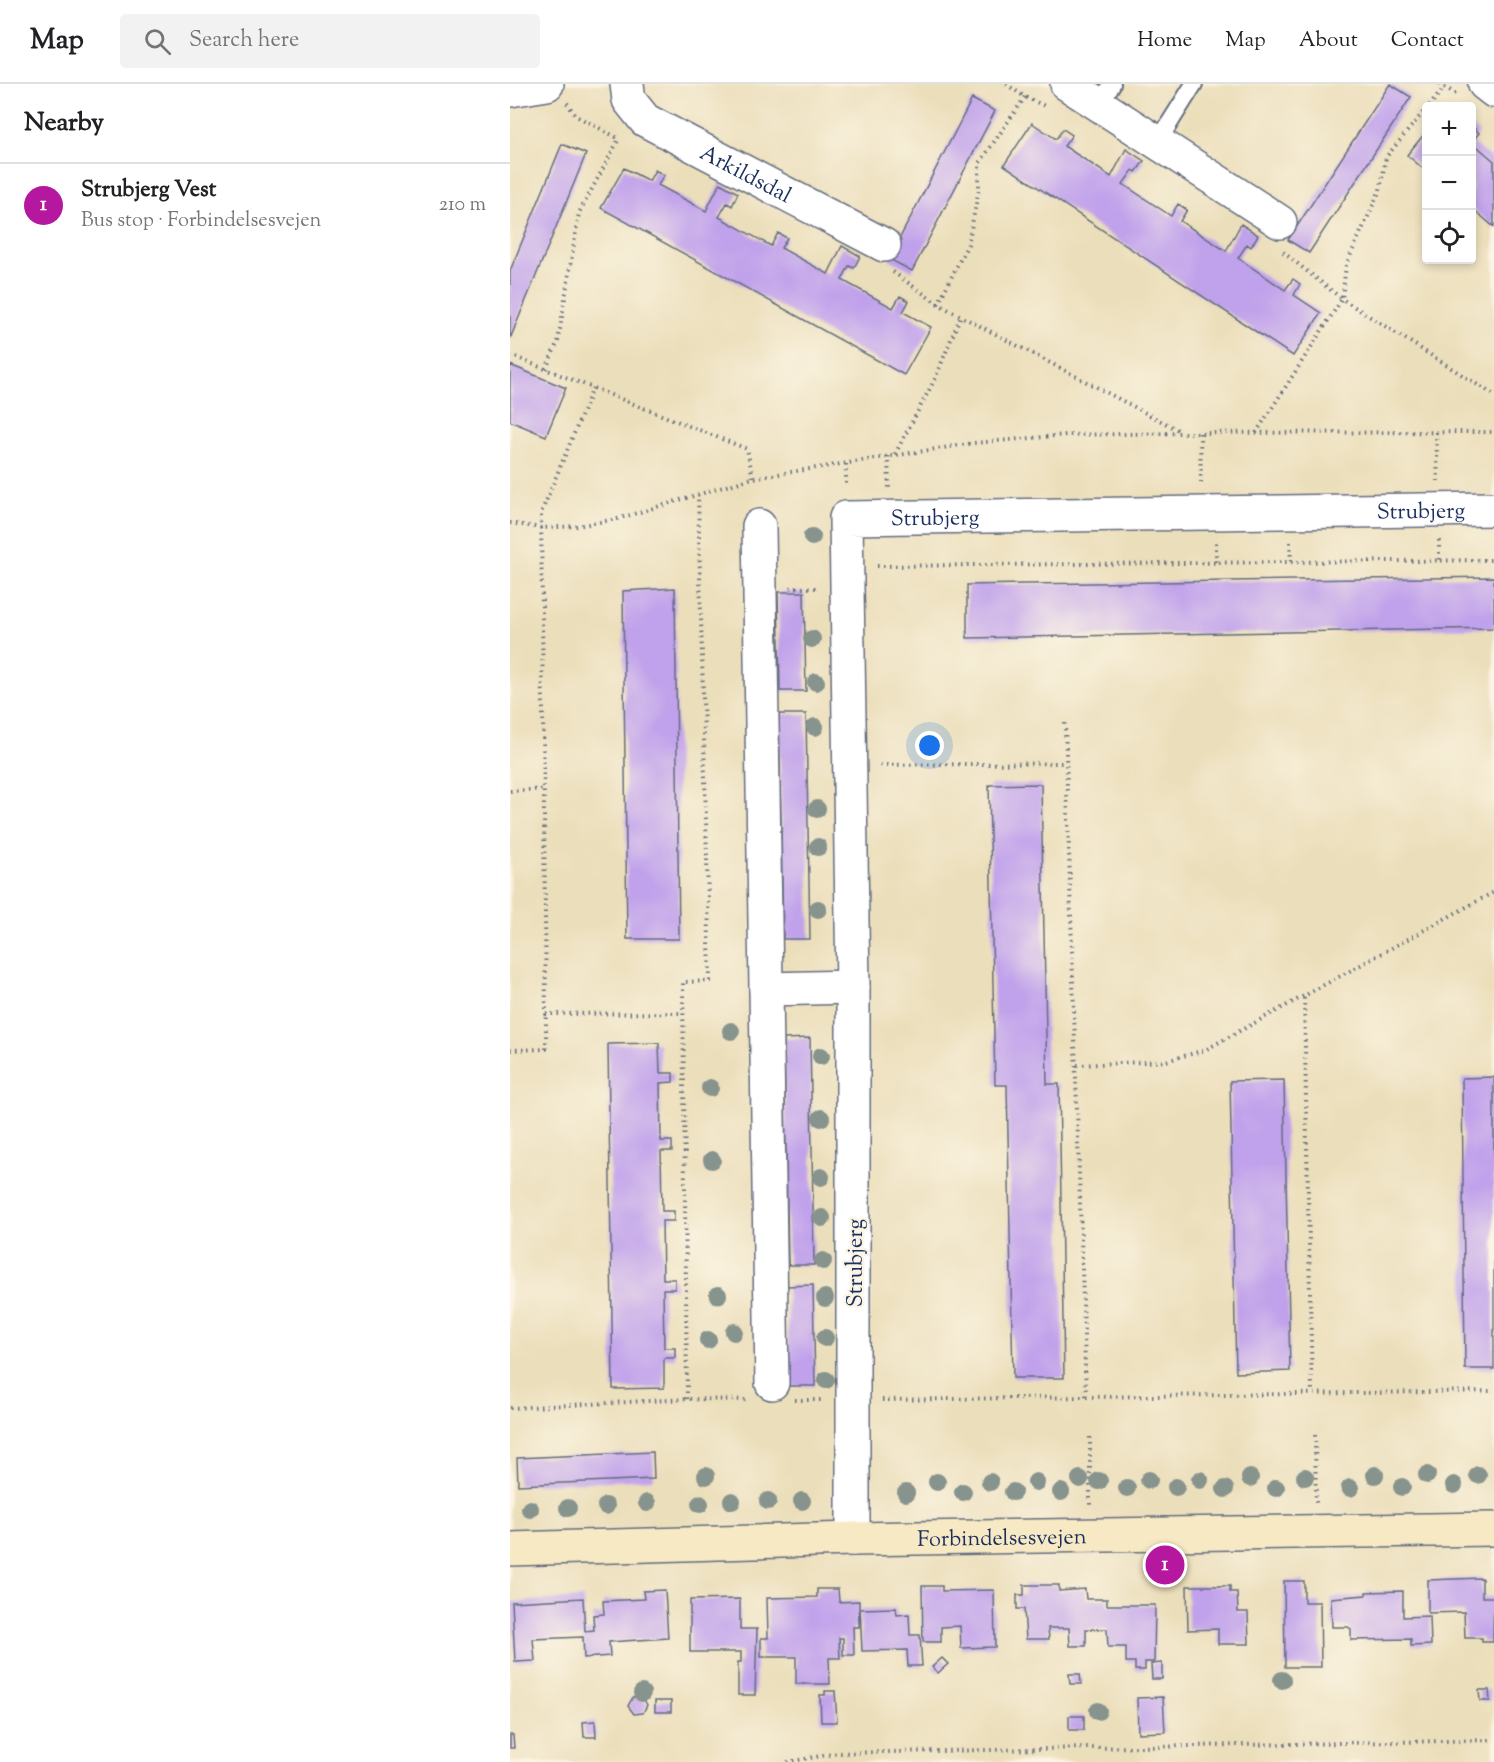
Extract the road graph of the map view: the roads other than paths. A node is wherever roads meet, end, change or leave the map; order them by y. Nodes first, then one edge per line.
1 (547, 84) edge
2 (627, 84) edge
3 (1067, 84) edge
4 (1194, 84) edge
5 (1485, 84) edge
6 (510, 90) edge
7 (1494, 91) edge
8 (1105, 94) edge
9 (1157, 143) junction
10 (1280, 222) dead end
11 (884, 245) dead end
12 (1494, 509) edge
13 (759, 526) dead end
14 (852, 987) junction
15 (766, 989) junction
16 (769, 1394) road end
17 (1494, 1529) edge
18 (853, 1539) junction
19 (510, 1550) edge

1 - 6 street
2 - 11 street, Arkildsdal
3 - 8 street
4 - 9 lane
5 - 7 street
8 - 9 street
9 - 10 street
12 - 14 street, Strubjerg
13 - 15 street
14 - 15 street
14 - 18 street, Strubjerg
15 - 16 street
17 - 18 street, Forbindelsesvejen
18 - 19 street, Forbindelsesvejen

